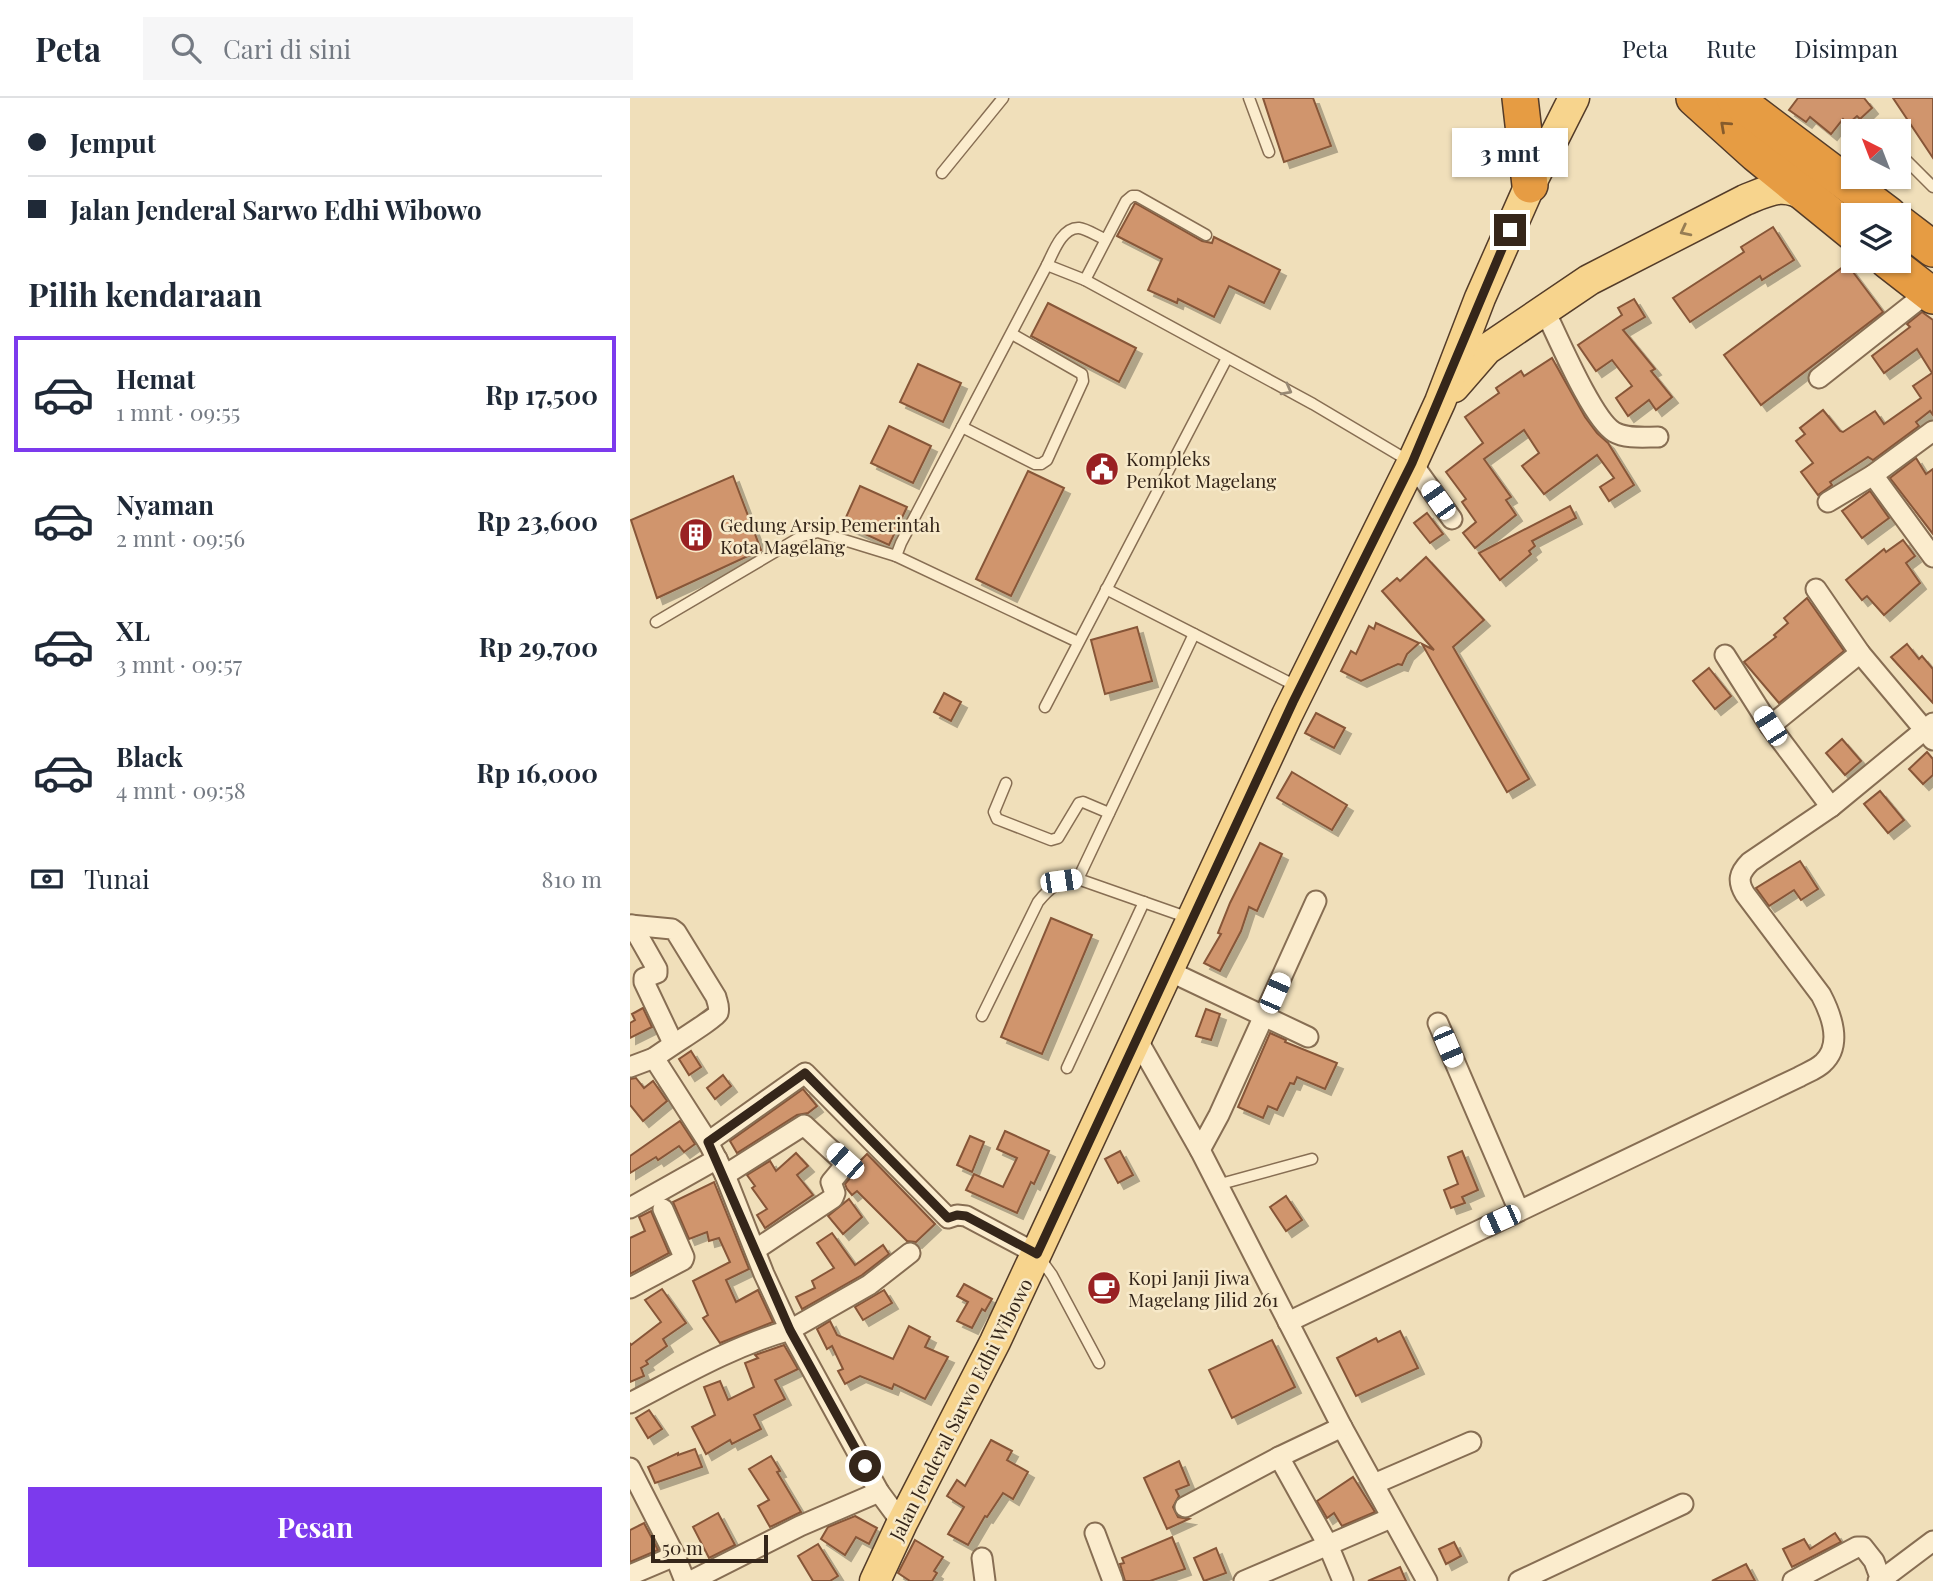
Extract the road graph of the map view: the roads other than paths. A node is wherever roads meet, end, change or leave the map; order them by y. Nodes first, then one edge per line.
1 (1003, 98) edge
2 (1249, 98) edge
3 (1520, 98) edge
4 (1574, 98) edge
5 (1694, 98) edge
6 (1747, 108) edge
7 (1269, 152) dead end
8 (1911, 165) edge
9 (1775, 170) junction
10 (943, 173) dead end
11 (1837, 183) edge
12 (1530, 185) junction
13 (1933, 187) edge
14 (1745, 200) junction
15 (1843, 203) edge
16 (1870, 203) edge
17 (1911, 232) edge
18 (1206, 235) dead end
19 (1105, 239) junction
20 (1933, 249) edge
21 (1046, 265) junction
22 (1903, 273) edge
23 (1086, 280) junction
24 (1930, 294) edge
25 (1480, 298) junction
26 (1534, 315) junction
27 (1012, 334) junction
28 (1227, 358) junction
29 (1819, 378) dead end
30 (1440, 402) junction
31 (962, 427) junction
32 (1658, 437) dead end
33 (1929, 441) edge
34 (1412, 463) junction
35 (1873, 475) junction
36 (1828, 502) dead end
37 (1452, 519) dead end
38 (896, 556) junction
39 (1933, 557) edge
40 (1106, 589) junction
41 (1816, 589) dead end
42 (656, 622) dead end
43 (1194, 634) junction
44 (1078, 642) junction
45 (1860, 653) junction
46 (1725, 655) dead end
47 (1300, 688) junction
48 (1045, 708) dead end
49 (1770, 726) junction
50 (1930, 731) edge
51 (1006, 783) dead end
52 (1831, 807) junction
53 (1109, 813) junction
54 (1078, 879) junction
55 (1316, 901) dead end
56 (1144, 902) junction
57 (1193, 919) junction
58 (631, 925) edge
59 (1169, 971) junction
60 (982, 1017) dead end
61 (1264, 1017) junction
62 (1438, 1023) dead end
63 (1308, 1037) dead end
64 (1137, 1039) junction
65 (673, 1043) junction
66 (654, 1058) junction
67 (630, 1067) edge
68 (1067, 1068) dead end
69 (1200, 1150) junction
70 (717, 1159) junction
71 (1312, 1159) dead end
72 (1217, 1185) junction
73 (630, 1208) edge
74 (663, 1209) dead end
75 (1519, 1211) junction
76 (755, 1250) junction
77 (910, 1253) dead end
78 (1037, 1254) junction
79 (630, 1288) edge
80 (1288, 1322) junction
81 (790, 1330) junction
82 (1099, 1363) dead end
83 (630, 1403) edge
84 (1342, 1427) junction
85 (1471, 1442) dead end
86 (1279, 1457) junction
87 (630, 1468) edge
88 (1374, 1485) junction
89 (879, 1493) junction
90 (1683, 1504) dead end
91 (1185, 1507) dead end
92 (1391, 1518) junction
93 (902, 1523) junction
94 (1096, 1533) dead end
95 (1933, 1541) edge
96 (1328, 1545) junction
97 (675, 1556) junction
98 (982, 1558) dead end
99 (630, 1575) edge
100 (1880, 1580) edge
101 (685, 1581) edge
102 (691, 1581) edge
103 (875, 1581) edge
104 (985, 1581) edge
105 (1113, 1581) edge
106 (1244, 1581) edge
107 (1343, 1581) edge
108 (1427, 1581) edge
109 (1519, 1581) edge
110 (1793, 1581) edge

1 - 10 lane
2 - 7 lane
3 - 12 highway
4 - 12 main road, Jalan Jenderal Sarwo Edhi Wibowo
9 -> 5 highway
6 - 9 main road
6 - 11 highway
8 - 13 lane
9 - 11 highway
9 - 14 main road, Jalan Jenderal Sarwo Edhi Wibowo
11 - 14 main road, Jalan Jenderal Sarwo Edhi Wibowo
11 - 15 highway
11 - 16 highway
12 - 25 main road, Jalan Jenderal Sarwo Edhi Wibowo
14 -> 26 main road, Jalan Jenderal Sarwo Edhi Wibowo
17 - 20 highway
18 - 19 lane
19 - 21 lane
19 - 23 lane
21 - 23 lane
21 - 27 lane
22 - 24 highway
23 - 28 lane
24 - 29 street
25 - 26 main road
25 - 30 main road, Jalan Jenderal Sarwo Edhi Wibowo
26 - 30 main road, Jalan Jenderal Sarwo Edhi Wibowo
26 - 32 street
27 - 31 lane
27 - 31 lane
28 -> 34 lane
28 - 40 lane
30 - 34 main road, Jalan Jenderal Sarwo Edhi Wibowo
31 - 38 lane
33 - 35 street
34 - 37 street
34 - 47 main road, Jalan Jenderal Sarwo Edhi Wibowo
35 - 36 street
35 - 39 street
38 - 42 lane
38 - 44 lane
40 - 43 lane
40 - 44 lane
41 - 45 street
43 - 47 lane
43 - 53 lane
44 - 48 lane
45 - 49 street
45 - 50 street
46 - 49 street
47 - 57 main road, Jalan Jenderal Sarwo Edhi Wibowo
49 - 52 street
50 - 52 street
51 - 53 lane
52 - 75 street
53 - 54 lane
54 - 56 lane
54 - 60 lane
55 - 61 street
56 - 57 lane
56 - 68 lane
57 - 59 main road, Jalan Jenderal Sarwo Edhi Wibowo
58 - 65 street
58 - 65 street
59 - 61 street
59 - 64 main road, Jalan Jenderal Sarwo Edhi Wibowo
61 - 63 street
61 - 69 street
62 - 75 street
64 - 69 street
64 - 78 main road, Jalan Jenderal Sarwo Edhi Wibowo
65 - 66 street
66 - 67 street
66 - 70 street
69 - 72 street
70 - 73 street
70 - 76 street
70 - 76 street
70 - 78 street
71 - 72 lane
72 - 80 street
74 - 79 street
75 - 80 street
76 - 81 street
77 - 81 street
78 - 82 lane
78 - 93 main road, Jalan Jenderal Sarwo Edhi Wibowo
80 - 84 street
81 - 83 street
81 - 89 street
84 - 86 street
84 - 88 street
85 - 88 street
86 - 91 street
86 - 96 street
87 - 97 street
88 - 92 street
89 - 93 street
89 - 102 street
90 - 109 street
92 - 96 street
92 - 108 street
93 - 103 main road, Jalan Jenderal Sarwo Edhi Wibowo
94 - 105 street
95 - 100 street
96 - 106 street
96 - 107 street
97 - 99 street
97 - 101 street
98 - 104 street
100 - 110 street

